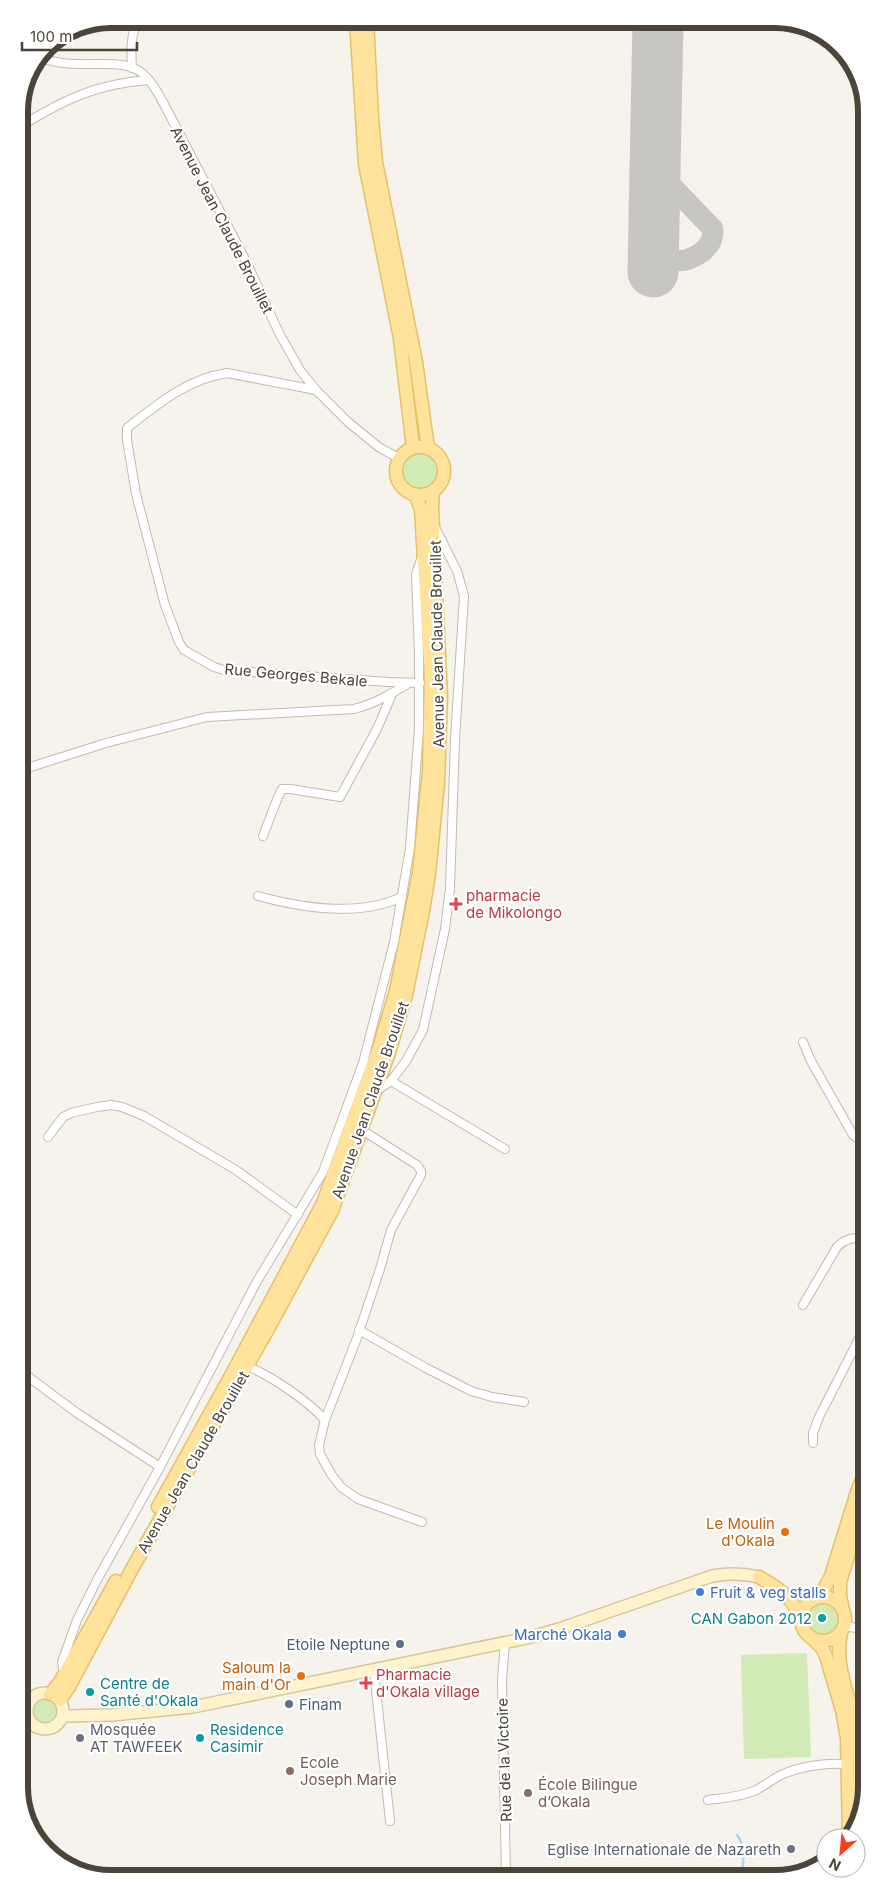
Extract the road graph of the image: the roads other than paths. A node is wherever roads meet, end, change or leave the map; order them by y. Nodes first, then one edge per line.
1 (135, 28) edge
2 (356, 28) edge
3 (367, 28) edge
4 (46, 60) edge
5 (132, 68) junction
6 (148, 80) junction
7 (28, 122) edge
8 (316, 390) junction
9 (413, 448) junction
10 (428, 448) junction
11 (399, 458) junction
12 (433, 491) junction
13 (415, 494) junction
14 (434, 525) junction
15 (424, 551) junction
16 (409, 683) junction
17 (420, 683) junction
18 (392, 694) junction
19 (28, 768) edge
20 (263, 836) dead end
21 (258, 896) dead end
22 (402, 897) junction
23 (803, 1042) dead end
24 (391, 1080) junction
25 (376, 1091) junction
26 (362, 1130) junction
27 (48, 1137) dead end
28 (858, 1138) edge
29 (506, 1149) dead end
30 (298, 1215) junction
31 (858, 1238) edge
32 (802, 1305) dead end
33 (359, 1330) junction
34 (858, 1341) edge
35 (247, 1366) junction
36 (28, 1376) edge
37 (524, 1402) dead end
38 (325, 1420) junction
39 (813, 1444) dead end
40 (160, 1467) junction
41 (858, 1489) edge
42 (422, 1522) dead end
43 (858, 1524) edge
44 (759, 1577) junction
45 (817, 1597) junction
46 (842, 1606) junction
47 (800, 1618) junction
48 (843, 1629) junction
49 (858, 1630) edge
50 (813, 1639) junction
51 (504, 1643) junction
52 (374, 1671) junction
53 (64, 1674) junction
54 (55, 1697) junction
55 (28, 1710) edge
56 (63, 1716) junction
57 (28, 1719) edge
58 (858, 1742) edge
59 (849, 1765) junction
60 (708, 1800) dead end
61 (390, 1821) dead end
62 (849, 1826) edge
63 (506, 1870) edge

1 - 5 street
2 - 9 main road
3 - 10 main road
4 - 5 street, Avenue Jean Claude Brouillet
5 - 6 street, Avenue Jean Claude Brouillet
6 - 7 street
6 - 8 street, Avenue Jean Claude Brouillet
8 - 11 street, Avenue Jean Claude Brouillet
8 - 16 street, Rue Georges Bekale
9 - 10 main road
9 - 11 main road
10 - 12 main road
11 - 13 main road
12 - 13 main road
12 - 14 main road, Avenue Jean Claude Brouillet
13 - 15 main road, Avenue Jean Claude Brouillet
14 - 24 street
14 - 25 main road, Avenue Jean Claude Brouillet
15 - 17 street
15 - 53 main road, Avenue Jean Claude Brouillet
16 - 17 street, Rue Georges Bekale
16 - 18 street
17 - 22 street
18 - 19 street
18 - 20 street
21 - 22 street
22 - 30 street
23 - 28 street
24 - 25 street
24 - 29 street
25 - 26 main road, Avenue Jean Claude Brouillet
26 - 33 street
26 - 35 main road, Avenue Jean Claude Brouillet
27 - 30 street
30 - 40 street
31 - 32 street
33 - 37 street
33 - 38 street
34 - 39 street
35 - 38 street
35 - 54 main road, Avenue Jean Claude Brouillet
36 - 40 street
38 - 42 street
40 - 53 street
41 - 45 main road
43 - 46 main road
44 - 45 main road
44 - 47 main road
44 - 51 street
45 - 46 main road
45 - 47 main road
46 - 48 main road
47 - 50 main road
48 - 49 street
48 - 50 main road
48 - 58 main road
50 - 59 main road
51 - 52 street
51 - 63 street, Rue de la Victoire
52 - 56 street
52 - 61 street
53 - 54 main road, Avenue Jean Claude Brouillet
54 - 55 street
54 - 56 street
56 - 57 street
59 - 60 street
59 - 62 main road

